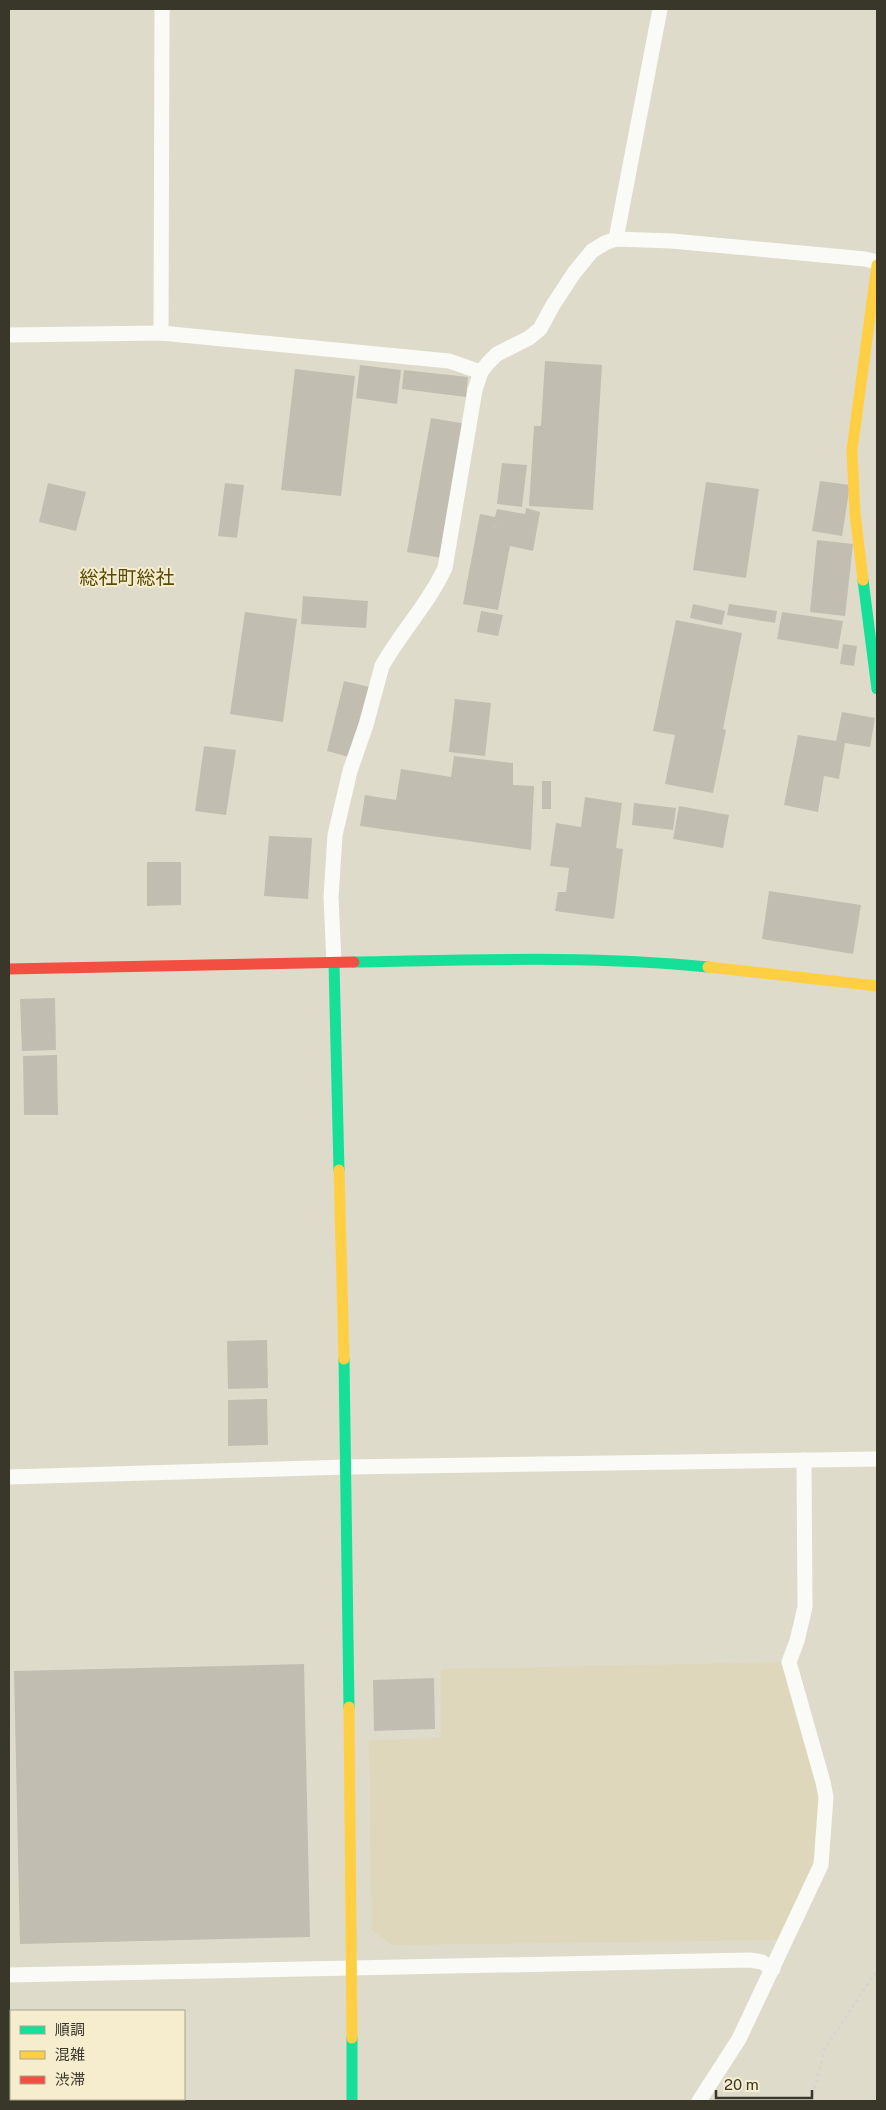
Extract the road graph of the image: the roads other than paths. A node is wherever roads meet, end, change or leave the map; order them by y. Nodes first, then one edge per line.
1 (162, 9) edge
2 (660, 9) edge
3 (616, 239) junction
4 (877, 264) edge
5 (160, 333) junction
6 (9, 335) edge
7 (481, 372) junction
8 (872, 598) edge
9 (877, 689) edge
10 (334, 963) junction
11 (9, 969) edge
12 (877, 986) edge
13 (877, 1459) edge
14 (804, 1460) junction
15 (347, 1468) junction
16 (9, 1477) edge
17 (352, 1968) junction
18 (773, 1969) junction
19 (9, 1975) edge
20 (352, 2101) edge
21 (699, 2101) edge

1 - 5 lane
2 - 3 lane
3 - 4 lane
3 - 7 lane
4 - 8 street
5 - 6 lane
5 - 7 lane
7 - 10 lane
8 - 9 street
10 - 11 street
10 - 12 street
10 - 15 street
13 - 14 lane
14 - 15 lane
14 - 18 lane
15 - 16 lane
15 - 17 street
17 - 18 lane
17 - 19 lane
17 - 20 street
18 - 21 lane

